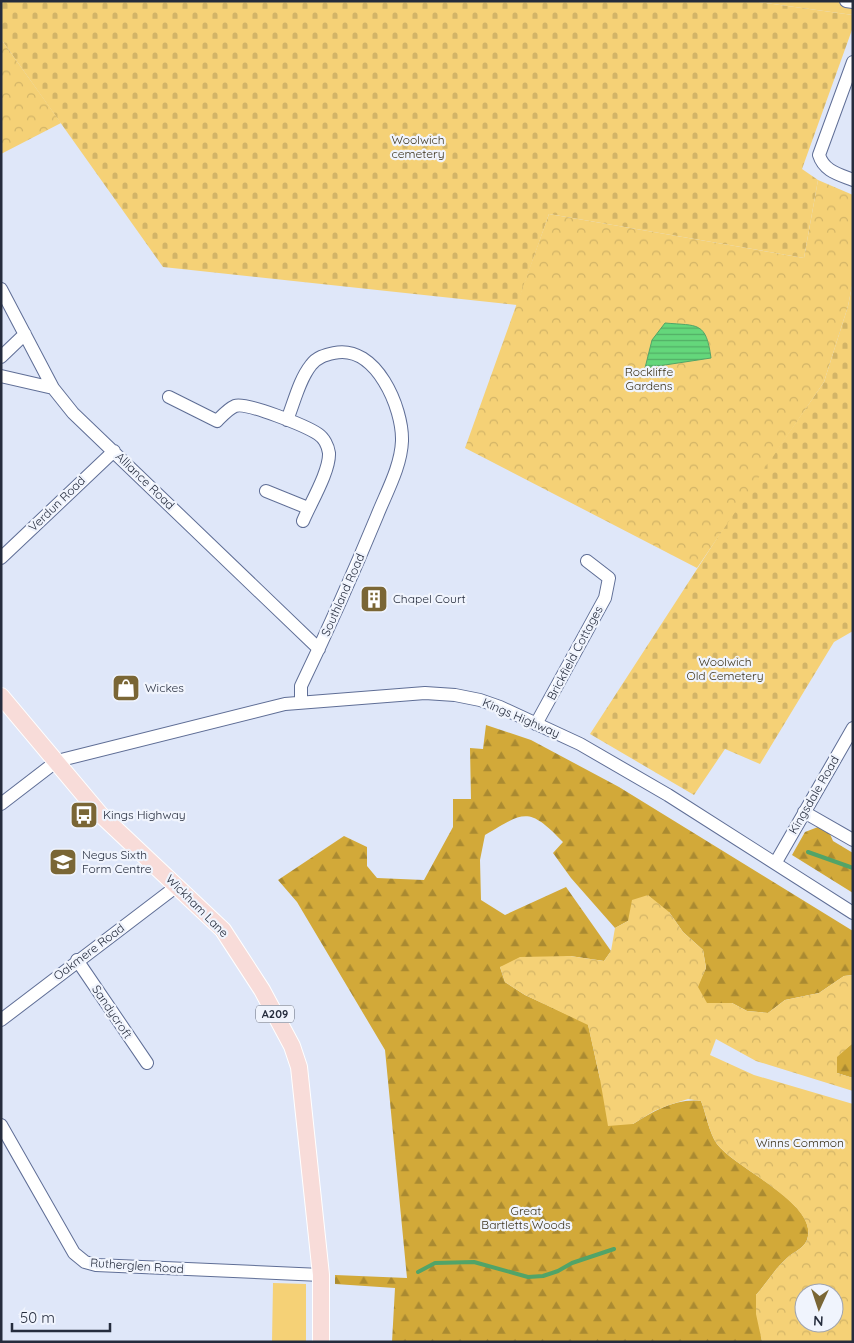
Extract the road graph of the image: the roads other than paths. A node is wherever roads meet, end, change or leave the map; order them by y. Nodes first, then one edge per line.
1 (846, 1) edge
2 (853, 2) edge
3 (853, 62) edge
4 (853, 180) edge
5 (1, 289) edge
6 (25, 334) junction
7 (1, 357) edge
8 (1, 376) edge
9 (53, 388) junction
10 (169, 397) dead end
11 (287, 420) junction
12 (114, 451) junction
13 (266, 491) dead end
14 (308, 508) junction
15 (303, 521) dead end
16 (1, 558) edge
17 (587, 561) dead end
18 (319, 649) junction
19 (1, 696) edge
20 (301, 702) junction
21 (536, 724) junction
22 (853, 728) edge
23 (57, 761) junction
24 (1, 804) edge
25 (804, 812) junction
26 (853, 840) edge
27 (776, 862) junction
28 (177, 886) junction
29 (853, 913) edge
30 (77, 960) junction
31 (1, 1020) edge
32 (147, 1063) dead end
33 (1, 1125) edge
34 (321, 1275) junction
35 (321, 1342) edge

1 - 2 street
3 - 4 street
5 - 6 street, Alliance Road
6 - 7 street
6 - 9 street, Alliance Road
8 - 9 street
9 - 12 street, Alliance Road
10 - 11 street
11 - 14 street
11 - 18 street, Southland Road
12 - 16 street, Verdun Road
12 - 18 street, Alliance Road
13 - 14 street
14 - 15 street
17 - 21 street, Brickfield Cottages
18 - 20 street, Southland Road
19 - 23 main road, Wickham Lane / A209
20 - 21 street, Kings Highway
20 - 23 street, Kings Highway
21 - 27 street, Kings Highway
22 - 25 street, Kingsdale Road
23 - 24 street
23 - 28 main road, Wickham Lane / A209
25 - 26 street
25 - 27 street, Kingsdale Road
27 - 29 street, Kings Highway
28 - 30 street, Oakmere Road
28 - 34 main road, Wickham Lane / A209
30 - 31 street, Oakmere Road
30 - 32 street, Sandycroft
33 - 34 street, Rutherglen Road
34 - 35 main road, Wickham Lane / A209

